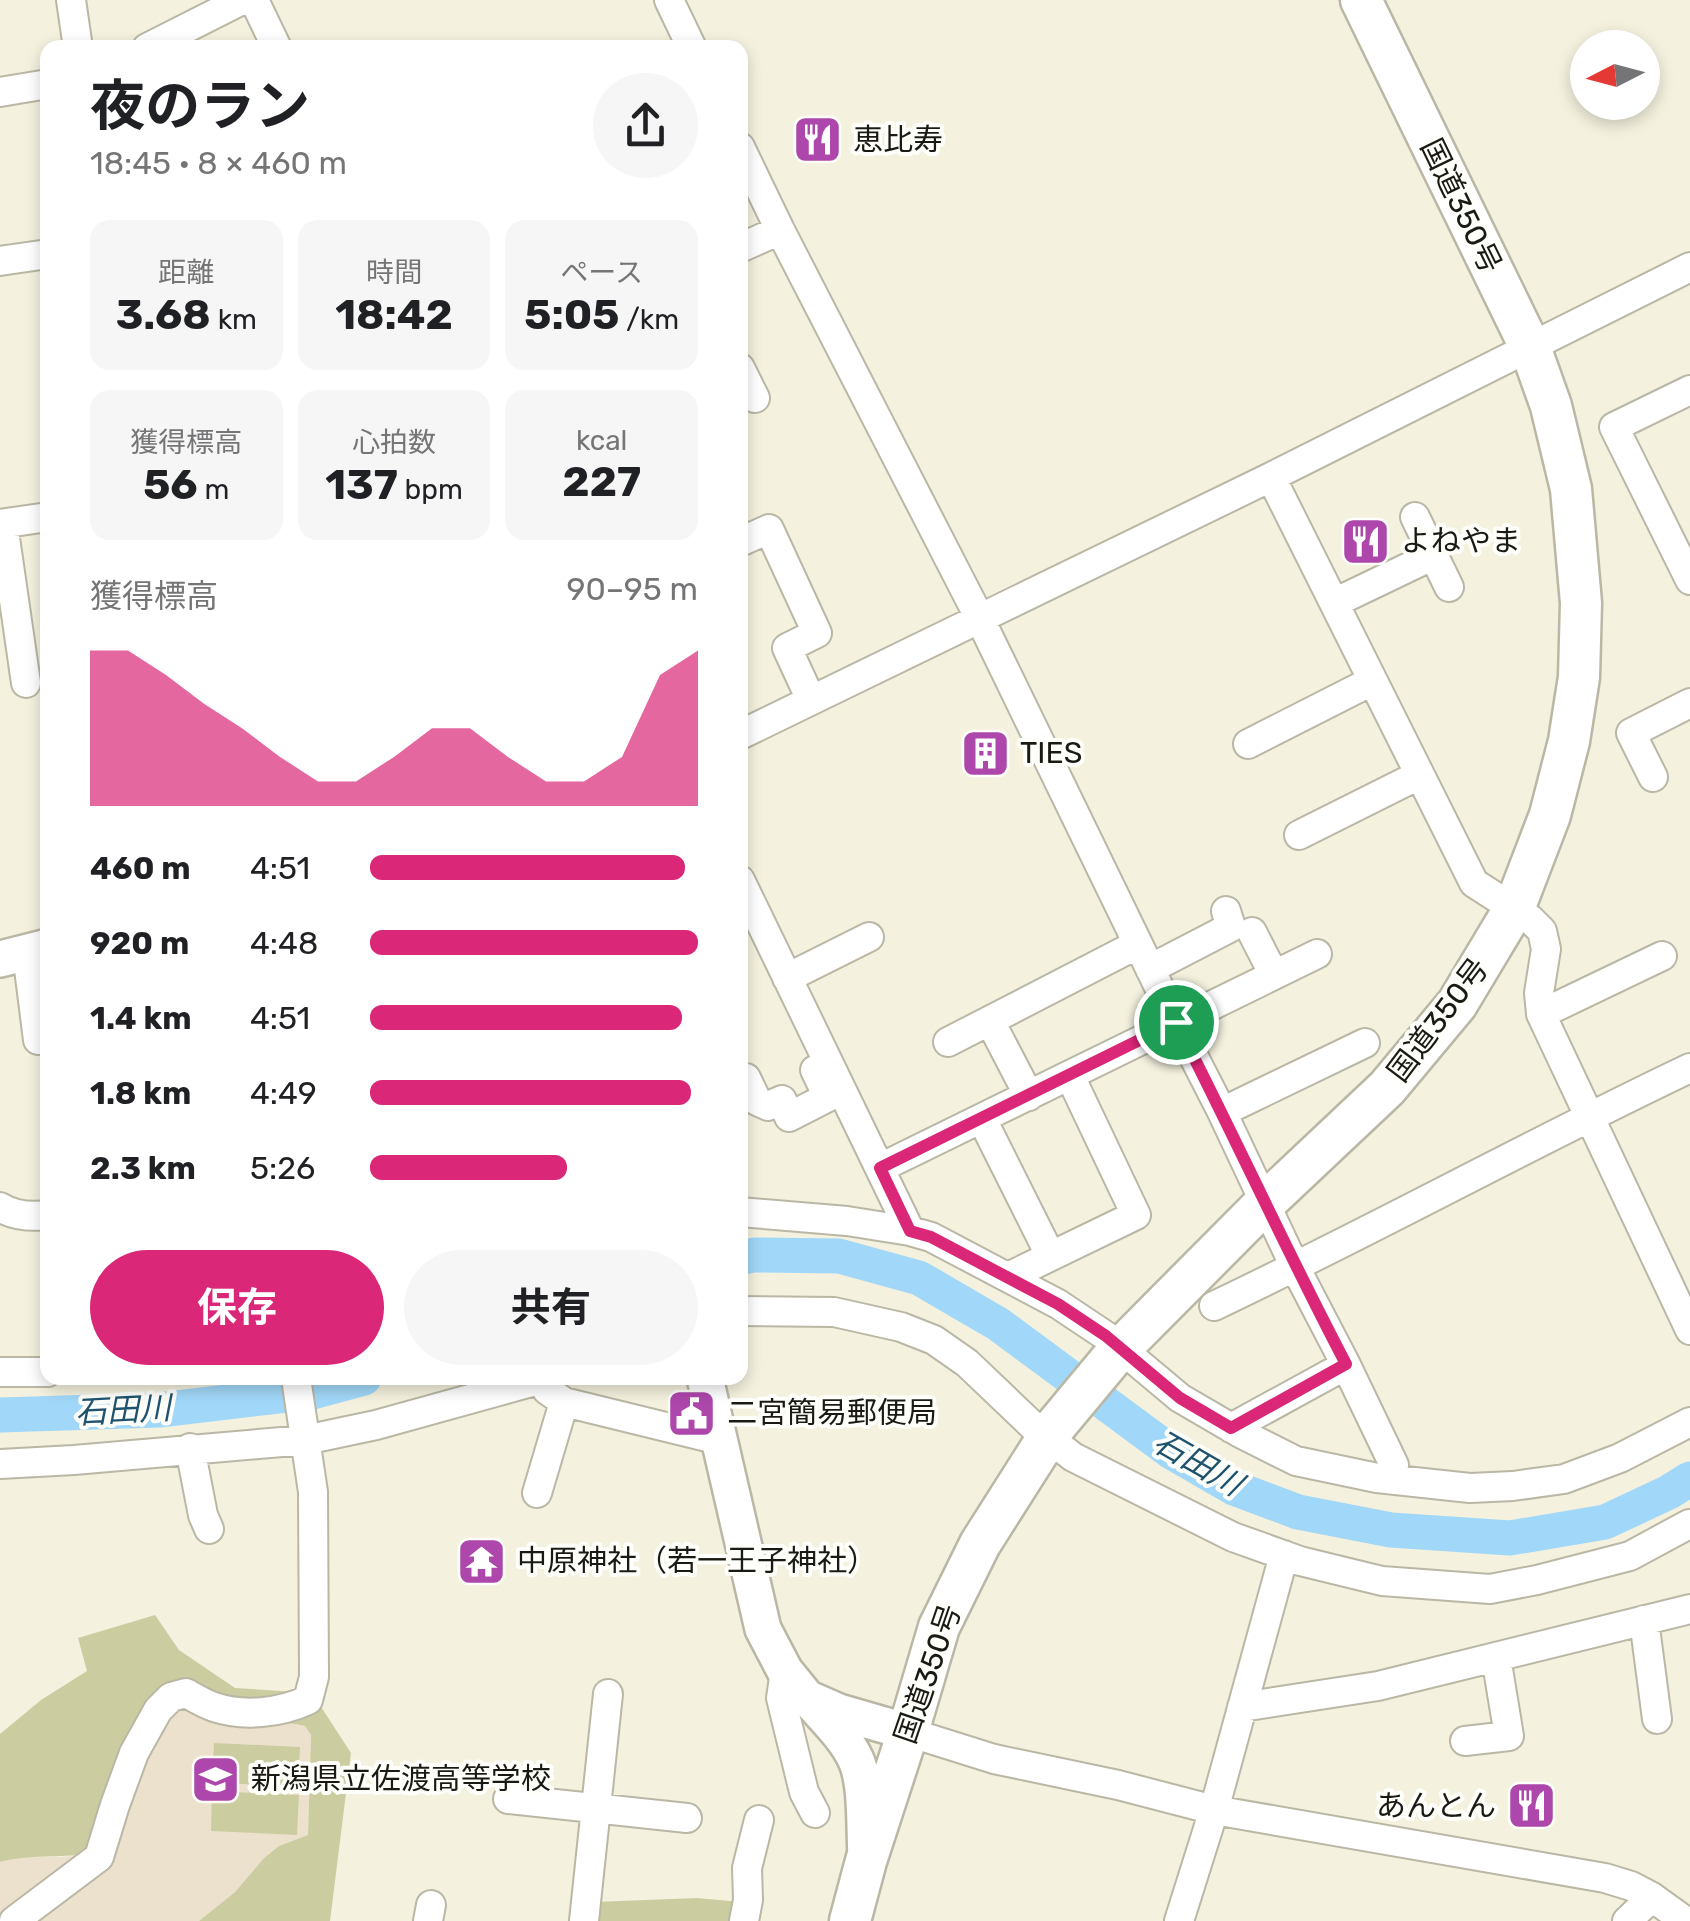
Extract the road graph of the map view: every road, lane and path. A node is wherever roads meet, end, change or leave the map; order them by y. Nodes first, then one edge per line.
1 (70, 0) edge
2 (242, 0) edge
3 (254, 0) edge
4 (669, 0) edge
5 (1360, 0) edge
6 (77, 40) edge
7 (161, 40) edge
8 (273, 40) edge
9 (688, 40) edge
10 (40, 85) edge
11 (0, 92) edge
12 (748, 164) edge
13 (780, 230) junction
14 (748, 244) edge
15 (40, 255) edge
16 (0, 261) edge
17 (1690, 267) edge
18 (1530, 347) junction
19 (748, 385) edge
20 (1690, 390) edge
21 (754, 398) dead end
22 (1271, 477) junction
23 (1415, 517) dead end
24 (40, 519) edge
25 (2, 524) edge
26 (748, 538) edge
27 (1434, 555) junction
28 (1690, 580) edge
29 (1449, 586) dead end
30 (1334, 604) junction
31 (979, 617) junction
32 (1372, 681) junction
33 (26, 683) dead end
34 (812, 700) junction
35 (1690, 703) edge
36 (748, 731) edge
37 (1248, 744) dead end
38 (1419, 774) junction
39 (1654, 777) dead end
40 (1299, 835) dead end
41 (748, 896) edge
42 (1514, 910) junction
43 (1226, 911) dead end
44 (1252, 932) dead end
45 (869, 937) dead end
46 (25, 953) edge
47 (1317, 954) dead end
48 (1662, 956) dead end
49 (1144, 957) junction
50 (1274, 975) junction
51 (788, 978) junction
52 (1541, 1014) junction
53 (990, 1021) junction
54 (1176, 1022) junction
55 (797, 1032) dead end
56 (40, 1040) edge
57 (948, 1042) dead end
58 (1365, 1043) dead end
59 (1690, 1068) edge
60 (1070, 1076) junction
61 (748, 1082) edge
62 (1029, 1096) junction
63 (1222, 1112) junction
64 (1589, 1116) junction
65 (982, 1119) junction
66 (880, 1168) junction
67 (1266, 1202) junction
68 (748, 1213) edge
69 (40, 1216) edge
70 (3, 1217) edge
71 (910, 1231) junction
72 (1050, 1255) junction
73 (1295, 1267) junction
74 (1008, 1277) junction
75 (1214, 1306) dead end
76 (748, 1311) edge
77 (1686, 1323) edge
78 (1119, 1350) junction
79 (1346, 1364) junction
80 (0, 1372) edge
81 (40, 1372) edge
82 (297, 1385) edge
83 (517, 1385) edge
84 (545, 1385) edge
85 (707, 1385) edge
86 (564, 1402) junction
87 (1690, 1422) edge
88 (1231, 1428) junction
89 (304, 1434) junction
90 (1050, 1434) junction
91 (719, 1440) junction
92 (190, 1448) junction
93 (0, 1464) edge
94 (1394, 1465) dead end
95 (537, 1493) dead end
96 (1690, 1525) edge
97 (208, 1529) dead end
98 (1284, 1555) junction
99 (1690, 1609) edge
100 (1644, 1620) junction
101 (1496, 1657) junction
102 (785, 1670) junction
103 (608, 1694) dead end
104 (808, 1698) junction
105 (1242, 1707) junction
106 (1657, 1719) dead end
107 (908, 1732) junction
108 (1465, 1742) dead end
109 (508, 1799) dead end
110 (596, 1808) junction
111 (1214, 1810) junction
112 (815, 1813) dead end
113 (687, 1818) dead end
114 (759, 1820) dead end
115 (866, 1861) junction
116 (1652, 1896) junction
117 (14, 1921) edge
118 (584, 1921) edge
119 (744, 1921) edge
120 (850, 1921) edge
121 (1179, 1921) edge
122 (1627, 1921) edge
123 (1685, 1921) edge

1 - 6 street
2 - 7 street
3 - 8 street
4 - 9 street
5 - 18 highway, 国道350号
10 - 11 street
12 - 13 street
13 - 14 street
13 - 31 street
15 - 16 street
17 - 18 street
18 - 22 street
18 - 42 highway, 国道350号
19 - 21 street
20 - 28 street
22 - 30 street
22 - 31 street
23 - 27 street
24 - 25 street
25 - 33 street
26 - 34 street
27 - 29 street
27 - 30 street
30 - 32 street
31 - 34 street
31 - 49 street
32 - 37 street
32 - 38 street
34 - 36 street
35 - 39 street
38 - 40 street
38 - 42 street
41 - 51 street
42 - 52 street
42 - 67 highway, 国道350号
43 - 49 street
44 - 50 street
45 - 51 street
46 - 56 street
47 - 50 street
48 - 52 street
49 - 53 street
49 - 54 street
50 - 54 street
51 - 66 street
52 - 64 street
53 - 57 street
53 - 62 street
54 - 60 street
54 - 63 street
55 - 61 street
58 - 63 street
59 - 64 street
60 - 62 street
60 - 72 street
62 - 65 street
63 - 67 street
64 - 73 street
64 - 77 street
65 - 66 street
65 - 72 street
66 - 71 street
67 - 73 street
67 - 78 highway, 国道350号
68 - 71 street
69 - 70 street
71 - 74 street
72 - 74 street
73 - 75 street
73 - 79 street
74 - 78 street
76 - 90 street
78 - 88 street
78 - 90 highway, 国道350号
79 - 88 street
79 - 94 street
80 - 81 street
82 - 89 street
83 - 89 street
84 - 86 street
85 - 91 main road
86 - 91 street
86 - 95 street
87 - 88 street
89 - 92 street
89 - 117 street
90 - 98 street
90 - 107 highway, 国道350号
91 - 102 main road
92 - 93 street
92 - 97 street
96 - 98 street
98 - 105 street
99 - 100 street
100 - 101 street
100 - 106 street
101 - 105 street
101 - 108 street
102 - 104 main road
102 - 112 street
103 - 110 street
104 - 107 main road
104 - 115 main road
105 - 111 street
107 - 111 street
107 - 115 highway, 国道350号
109 - 110 street
110 - 113 street
110 - 118 street
111 - 116 street
111 - 121 street
114 - 119 street
115 - 120 highway, 国道350号
116 - 122 street
116 - 123 street

